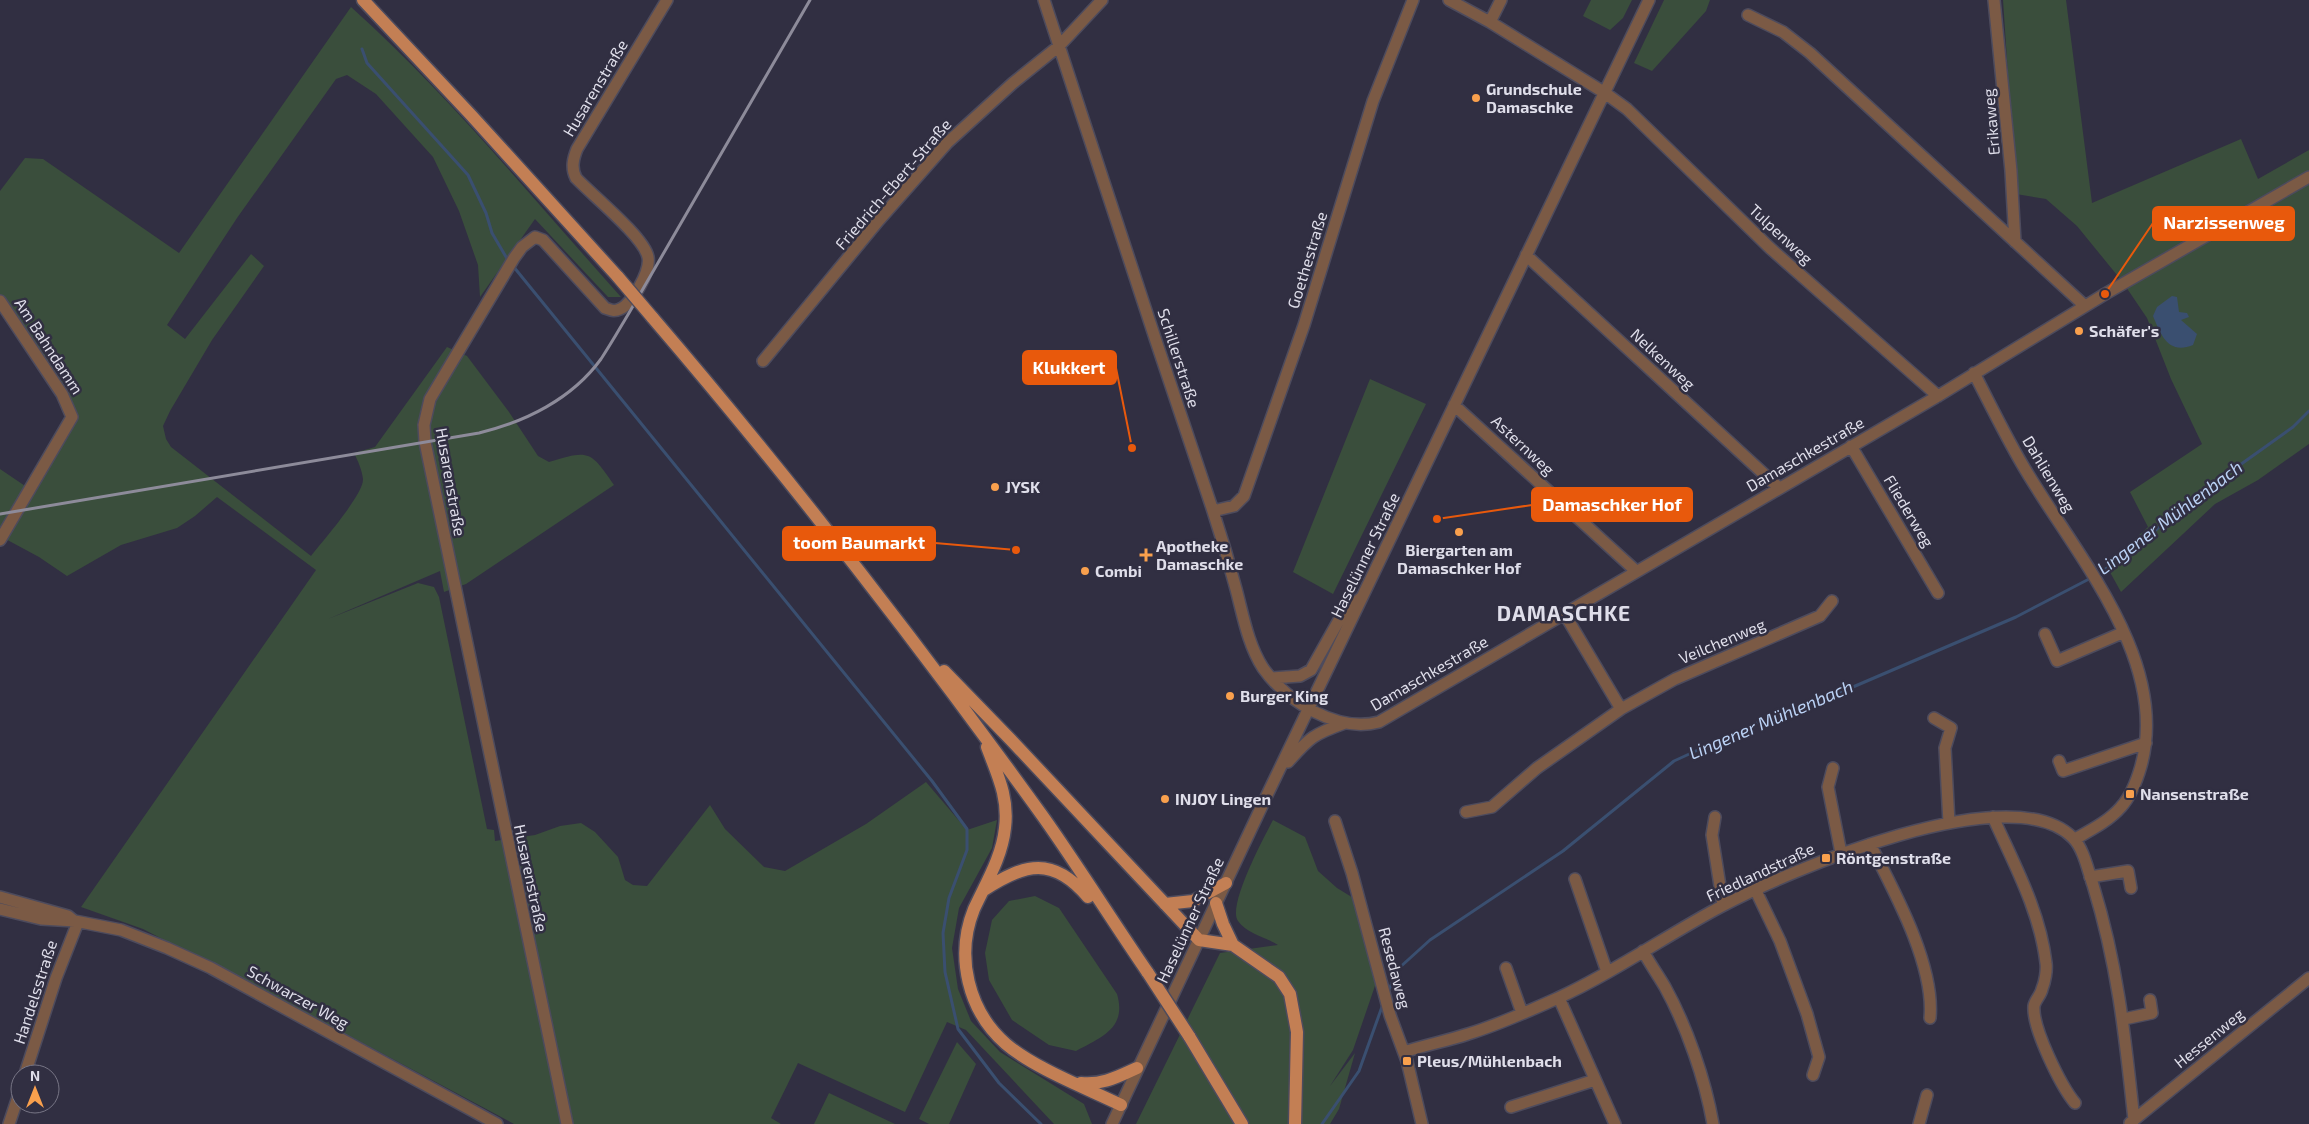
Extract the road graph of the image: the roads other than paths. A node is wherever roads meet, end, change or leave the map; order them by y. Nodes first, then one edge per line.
1 (362, 0) edge
2 (667, 0) edge
3 (1044, 0) edge
4 (1102, 0) edge
5 (1413, 0) edge
6 (1449, 0) edge
7 (1501, 0) edge
8 (1649, 0) edge
9 (1994, 0) edge
10 (1748, 15) dead end
11 (1490, 22) junction
12 (1059, 46) junction
13 (1605, 93) junction
14 (2309, 177) edge
15 (2015, 242) junction
16 (1526, 255) junction
17 (0, 300) edge
18 (2085, 306) junction
19 (763, 361) dead end
20 (1974, 374) junction
21 (1938, 396) junction
22 (1454, 405) junction
23 (1851, 446) junction
24 (1778, 487) junction
25 (1213, 511) junction
26 (0, 540) edge
27 (1636, 571) junction
28 (1938, 593) dead end
29 (1364, 596) junction
30 (1832, 601) dead end
31 (1564, 613) junction
32 (2122, 632) junction
33 (2045, 634) dead end
34 (908, 636) junction
35 (1272, 678) junction
36 (1309, 708) junction
37 (1621, 709) junction
38 (1934, 718) dead end
39 (1345, 723) junction
40 (980, 731) junction
41 (2146, 743) junction
42 (2059, 761) dead end
43 (1833, 768) dead end
44 (1280, 771) junction
45 (1466, 812) dead end
46 (1715, 818) dead end
47 (1993, 818) junction
48 (1335, 821) dead end
49 (1949, 823) junction
50 (2075, 839) junction
51 (1870, 844) junction
52 (1841, 853) junction
53 (2090, 877) junction
54 (1575, 879) dead end
55 (1226, 883) junction
56 (2131, 888) dead end
57 (984, 890) junction
58 (1756, 891) junction
59 (0, 897) edge
60 (1216, 903) junction
61 (1165, 904) junction
62 (1723, 905) junction
63 (0, 910) edge
64 (76, 921) junction
65 (1122, 934) junction
66 (1199, 940) junction
67 (1233, 945) junction
68 (1643, 951) junction
69 (1506, 968) dead end
70 (1607, 972) junction
71 (2309, 978) edge
72 (1559, 998) junction
73 (2150, 1000) dead end
74 (1522, 1013) junction
75 (1930, 1018) dead end
76 (2124, 1018) junction
77 (1404, 1052) junction
78 (28, 1064) edge
79 (1137, 1068) junction
80 (1813, 1075) dead end
81 (1596, 1080) junction
82 (1076, 1083) junction
83 (1927, 1095) dead end
84 (2075, 1103) dead end
85 (1120, 1105) junction
86 (1511, 1107) dead end
87 (2131, 1122) edge
88 (497, 1124) edge
89 (567, 1124) edge
90 (1112, 1124) edge
91 (1242, 1124) edge
92 (1295, 1124) edge
93 (1422, 1124) edge
94 (1615, 1124) edge
95 (1713, 1124) edge
96 (1918, 1124) edge

1 - 34 main road, bridge
2 - 89 street, Husarenstraße
3 - 12 street, Schillerstraße
4 - 12 street, Friedrich-Ebert-Straße
5 - 25 street, Goethestraße
6 - 11 street, Tulpenweg
7 - 11 street
8 - 13 street, Haselünner Straße
9 - 15 street, Erikaweg
10 - 15 street
11 - 13 street, Tulpenweg
12 - 19 street, Friedrich-Ebert-Straße
12 - 25 street, Schillerstraße
13 - 16 street, Haselünner Straße
13 - 21 street, Tulpenweg
14 - 18 street, Damaschkestraße
15 - 18 street
16 - 22 street, Haselünner Straße
16 - 24 street, Nelkenweg
17 - 26 street, Am Bahndamm
18 - 20 street, Damaschkestraße
20 - 21 street, Damaschkestraße
20 - 32 street, Dahlienweg
21 - 23 street, Damaschkestraße
22 - 27 street, Asternweg
22 - 29 street, Haselünner Straße
23 - 24 street, Damaschkestraße
23 - 28 street, Fliederweg
24 - 27 street, Damaschkestraße
25 - 35 street, Schillerstraße
27 - 31 street, Damaschkestraße
29 - 35 street
29 - 36 street, Haselünner Straße
30 - 37 street, Veilchenweg
31 - 37 street
31 - 39 street, Damaschkestraße
32 - 33 street
32 - 41 street, Dahlienweg
34 - 40 main road
34 - 61 main road
35 - 36 street, Schillerstraße
36 - 39 street, Damaschkestraße
36 - 44 street, Haselünner Straße
37 - 45 street, Veilchenweg
38 - 49 street
39 - 44 street
40 - 57 main road
40 - 65 main road
41 - 42 street
41 - 50 street
43 - 52 street
44 - 55 street, Haselünner Straße
46 - 62 street
47 - 49 street, Friedlandstraße
47 - 50 street, Friedlandstraße
47 - 84 street
48 - 77 street, Resedaweg
49 - 51 street, Friedlandstraße
50 - 53 street
51 - 52 street, Friedlandstraße
51 - 75 street
52 - 58 street, Friedlandstraße
53 - 56 street
53 - 76 street
54 - 70 street
55 - 60 street, Haselünner Straße
55 - 61 main road
57 - 65 main road
57 - 82 main road
58 - 62 street, Friedlandstraße
58 - 80 street
59 - 64 street, Schwarzer Weg
60 - 66 street, Haselünner Straße
60 - 67 main road
61 - 66 main road
62 - 68 street, Friedlandstraße
63 - 64 street, Schwarzer Weg
64 - 78 street, Handelsstraße
64 - 88 street, Schwarzer Weg
65 - 91 main road, bridge
66 - 67 main road
66 - 79 street, Haselünner Straße
67 - 92 main road
68 - 70 street, Friedlandstraße
68 - 95 street
69 - 74 street
70 - 72 street, Friedlandstraße
71 - 87 street, Hessenweg
72 - 74 street, Friedlandstraße
72 - 81 street
73 - 76 street
74 - 77 street, Friedlandstraße
76 - 87 street
77 - 93 street, Resedaweg
79 - 82 main road
79 - 85 street, Haselünner Straße
81 - 86 street
81 - 94 street
82 - 85 main road
83 - 96 street
85 - 90 street, Haselünner Straße

